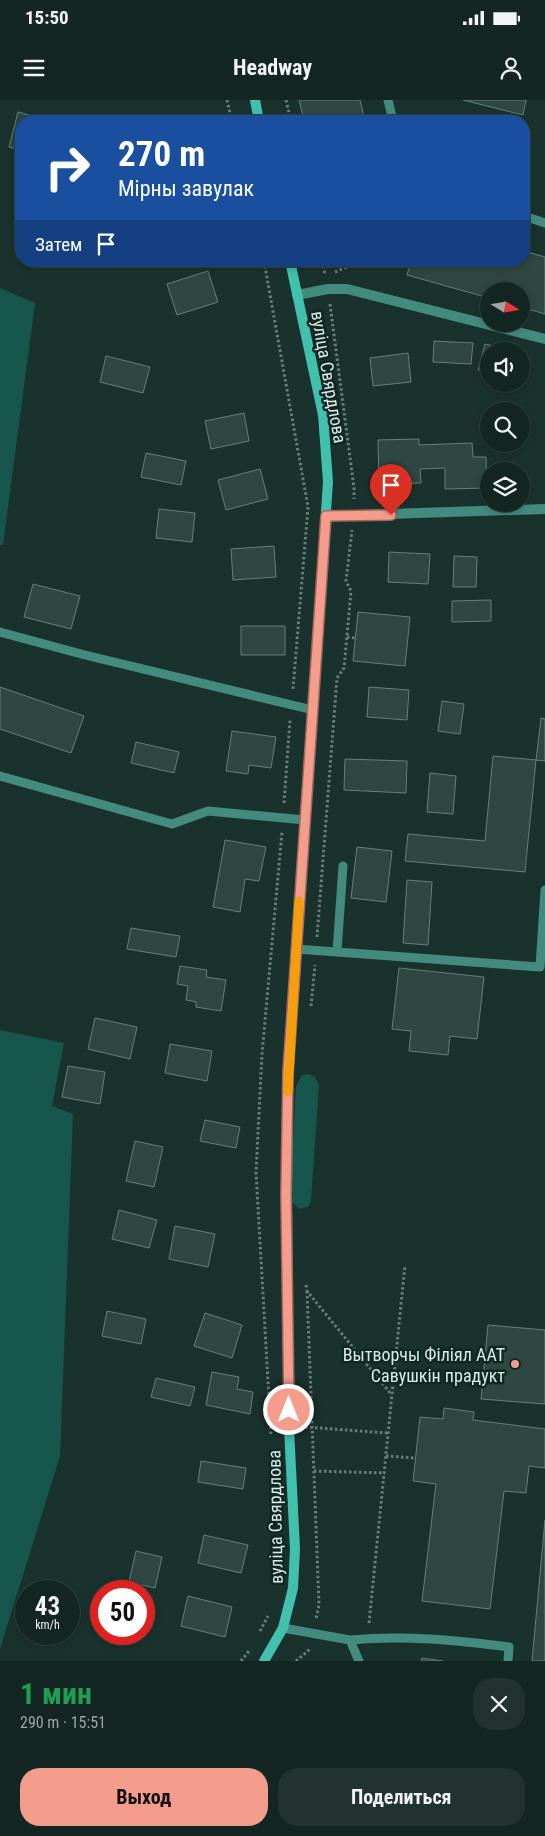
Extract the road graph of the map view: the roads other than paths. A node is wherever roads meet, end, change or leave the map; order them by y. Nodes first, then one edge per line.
1 (255, 100) edge
2 (388, 100) edge
3 (258, 115) edge
4 (392, 115) edge
5 (530, 218) edge
6 (545, 223) edge
7 (291, 267) edge
8 (297, 295) junction
9 (545, 340) edge
10 (545, 509) edge
11 (326, 516) junction
12 (0, 632) edge
13 (313, 710) junction
14 (0, 776) edge
15 (305, 820) junction
16 (343, 866) dead end
17 (545, 890) edge
18 (296, 949) junction
19 (336, 951) junction
20 (283, 1628) junction
21 (350, 1640) junction
22 (264, 1661) edge
23 (359, 1661) edge
24 (508, 1661) edge

1 - 3 main road
2 - 4 lane
5 - 6 lane
7 - 8 main road, вуліца Свярдлова
8 - 9 street
8 - 11 main road, вуліца Свярдлова
10 - 11 street
11 - 13 main road, вуліца Свярдлова
12 - 13 lane
13 - 15 main road, вуліца Свярдлова
14 - 15 lane
15 - 18 main road, вуліца Свярдлова
16 - 19 lane
17 - 19 lane
18 - 19 lane
18 - 20 main road, вуліца Свярдлова
20 - 21 lane
20 - 22 main road, вуліца Свярдлова
21 - 23 lane
21 - 24 lane

